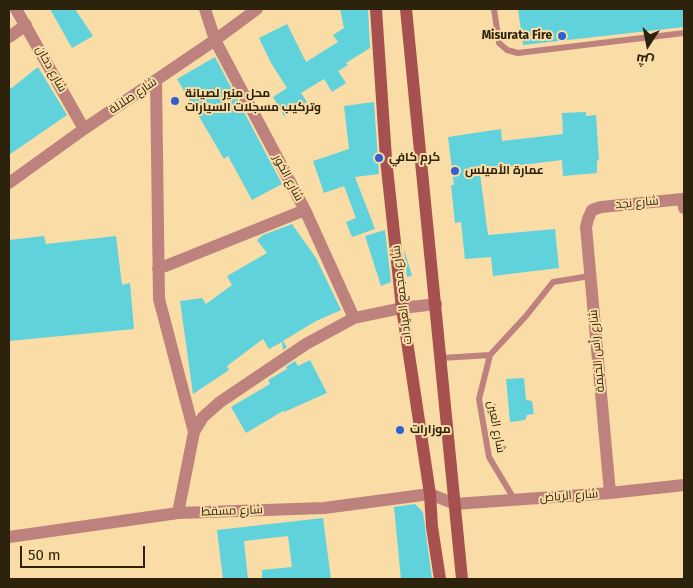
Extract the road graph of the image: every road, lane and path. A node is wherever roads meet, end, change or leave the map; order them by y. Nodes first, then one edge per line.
1 (16, 9) edge
2 (205, 9) edge
3 (257, 9) edge
4 (376, 9) edge
5 (406, 9) edge
6 (494, 9) edge
7 (26, 25) junction
8 (684, 33) edge
9 (9, 37) edge
10 (215, 40) junction
11 (156, 80) junction
12 (84, 129) junction
13 (9, 183) edge
14 (684, 204) edge
15 (305, 210) junction
16 (592, 210) joint
17 (158, 269) junction
18 (590, 276) junction
19 (436, 304) junction
20 (402, 308) junction
21 (354, 318) junction
22 (490, 355) junction
23 (441, 358) junction
24 (194, 432) junction
25 (684, 486) edge
26 (610, 493) junction
27 (430, 494) junction
28 (514, 500) junction
29 (454, 504) junction
30 (178, 513) junction
31 (9, 537) edge
32 (440, 579) edge
33 (462, 579) edge

1 - 7 street, شارع دخان
2 - 10 street, شارع الخور
3 - 10 street, شارع صلالة
4 - 20 main road, شارع مجمع العيادات
5 - 19 main road
6 - 8 lane
7 - 9 street
7 - 12 street, شارع دخان
10 - 11 street, شارع صلالة
10 - 15 street, شارع الخور
11 - 12 street, شارع صلالة
11 - 17 street
12 - 13 street, شارع صلالة
14 - 16 street, شارع نجد
15 - 17 street
15 - 21 street, شارع الخور
16 - 18 street, شارع رأس الخيمة
17 - 24 street
18 - 22 lane
18 - 26 street, شارع رأس الخيمة
19 - 20 street
19 - 23 main road
20 - 21 street
20 - 27 main road, شارع مجمع العيادات
21 - 24 street
22 - 23 lane
22 - 28 lane, شارع العين
23 - 29 main road
24 - 30 street
25 - 26 street, شارع الرياض
26 - 28 street, شارع الرياض
27 - 29 street
27 - 30 street, شارع مسقط
27 - 32 main road, شارع مجمع العيادات
28 - 29 street, شارع الرياض
29 - 33 main road
30 - 31 street, شارع مسقط

